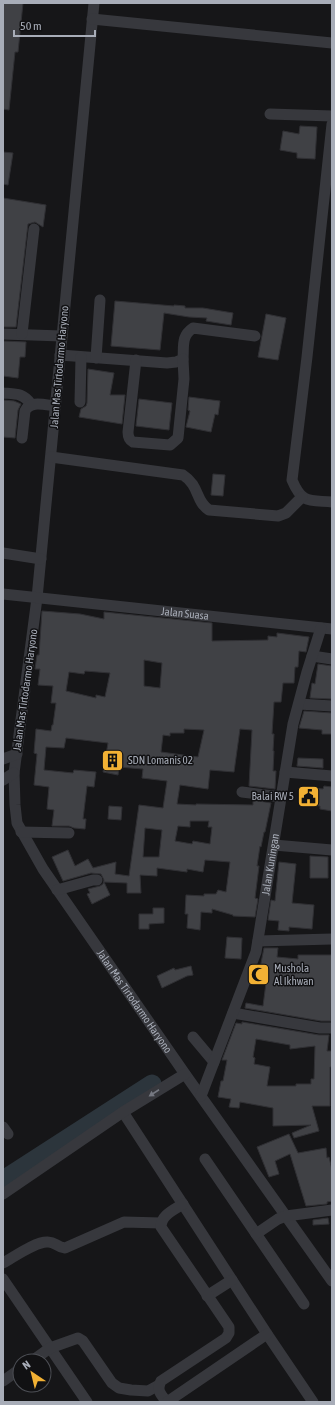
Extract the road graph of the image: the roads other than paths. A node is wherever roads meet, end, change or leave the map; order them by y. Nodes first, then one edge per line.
1 (94, 3) edge
2 (92, 19) junction
3 (332, 43) edge
4 (270, 114) dead end
5 (332, 116) edge
6 (332, 124) edge
7 (34, 229) dead end
8 (100, 300) dead end
9 (3, 334) edge
10 (22, 334) junction
11 (62, 336) junction
12 (255, 336) dead end
13 (60, 355) junction
14 (81, 357) junction
15 (96, 358) junction
16 (183, 359) junction
17 (136, 360) junction
18 (3, 393) edge
19 (80, 402) dead end
20 (31, 404) junction
21 (55, 406) junction
22 (22, 438) dead end
23 (50, 457) junction
24 (302, 497) junction
25 (332, 502) edge
26 (3, 553) edge
27 (41, 560) junction
28 (3, 594) edge
29 (37, 598) junction
30 (326, 628) edge
31 (312, 656) junction
32 (332, 659) edge
33 (299, 704) junction
34 (332, 706) edge
35 (17, 754) junction
36 (3, 759) edge
37 (286, 772) junction
38 (14, 773) junction
39 (332, 776) edge
40 (3, 780) edge
41 (242, 792) dead end
42 (282, 797) junction
43 (21, 832) junction
44 (69, 833) dead end
45 (274, 845) junction
46 (332, 850) edge
47 (97, 880) dead end
48 (58, 890) junction
49 (332, 939) edge
50 (258, 941) junction
51 (233, 1013) junction
52 (332, 1028) edge
53 (193, 1037) dead end
54 (214, 1062) junction
55 (185, 1074) junction
56 (201, 1096) junction
57 (123, 1112) junction
58 (205, 1160) dead end
59 (3, 1194) edge
60 (183, 1204) junction
61 (332, 1210) edge
62 (286, 1216) junction
63 (161, 1222) junction
64 (256, 1234) junction
65 (3, 1263) edge
66 (3, 1279) edge
67 (232, 1280) junction
68 (332, 1281) edge
69 (207, 1296) junction
70 (304, 1304) dead end
71 (267, 1334) junction
72 (50, 1348) junction
73 (43, 1353) edge
74 (12, 1375) edge
75 (3, 1381) edge
76 (159, 1385) junction
77 (87, 1402) edge
78 (167, 1402) edge
79 (313, 1402) edge

1 - 2 street, Jalan Mas Tirtodarmo Haryono
2 - 3 street
2 - 11 street, Jalan Mas Tirtodarmo Haryono
4 - 5 street
6 - 24 street
7 - 10 street
8 - 15 street
9 - 10 street
10 - 11 street
11 - 13 street, Jalan Mas Tirtodarmo Haryono
12 - 16 street
13 - 14 street
13 - 21 street, Jalan Mas Tirtodarmo Haryono
14 - 15 street
14 - 19 street
15 - 17 street
16 - 17 street
16 - 17 street
18 - 20 street
20 - 21 street
20 - 22 street
21 - 23 street, Jalan Mas Tirtodarmo Haryono
23 - 24 street
23 - 27 street, Jalan Mas Tirtodarmo Haryono
24 - 25 street
26 - 27 street
27 - 29 street, Jalan Mas Tirtodarmo Haryono
28 - 29 street, Jalan Suasa
29 - 30 street, Jalan Suasa
29 - 35 street, Jalan Mas Tirtodarmo Haryono
30 - 31 street, Jalan Kuningan
31 - 32 street
31 - 33 street, Jalan Kuningan
33 - 34 street
33 - 37 street, Jalan Kuningan
35 - 36 street
35 - 38 street, Jalan Mas Tirtodarmo Haryono
37 - 39 street
37 - 42 street, Jalan Kuningan
38 - 40 street
38 - 43 street, Jalan Mas Tirtodarmo Haryono
41 - 42 street
42 - 45 street, Jalan Kuningan
43 - 44 street
43 - 48 street, Jalan Mas Tirtodarmo Haryono
45 - 46 street
45 - 50 street, Jalan Kuningan
47 - 48 street
48 - 55 street, Jalan Mas Tirtodarmo Haryono
49 - 50 street
50 - 51 street, Jalan Kuningan
51 - 52 street
51 - 54 street, Jalan Kuningan
53 - 54 street
54 - 56 street, Jalan Kuningan
55 - 56 street, Jalan Mas Tirtodarmo Haryono
55 -> 57 street
56 - 62 street, Jalan Mas Tirtodarmo Haryono
57 - 59 street
57 - 60 street
58 - 64 street
60 - 63 street
60 - 67 street
61 - 62 street
62 - 64 street
62 - 68 street, Jalan Mas Tirtodarmo Haryono
63 - 65 street
63 - 69 street
64 - 70 street
66 - 72 street
67 - 69 street
67 - 71 street
69 - 76 street
71 - 78 street
71 - 79 street
72 - 73 street
72 - 76 street
72 - 77 street
74 - 75 street
76 - 78 street

